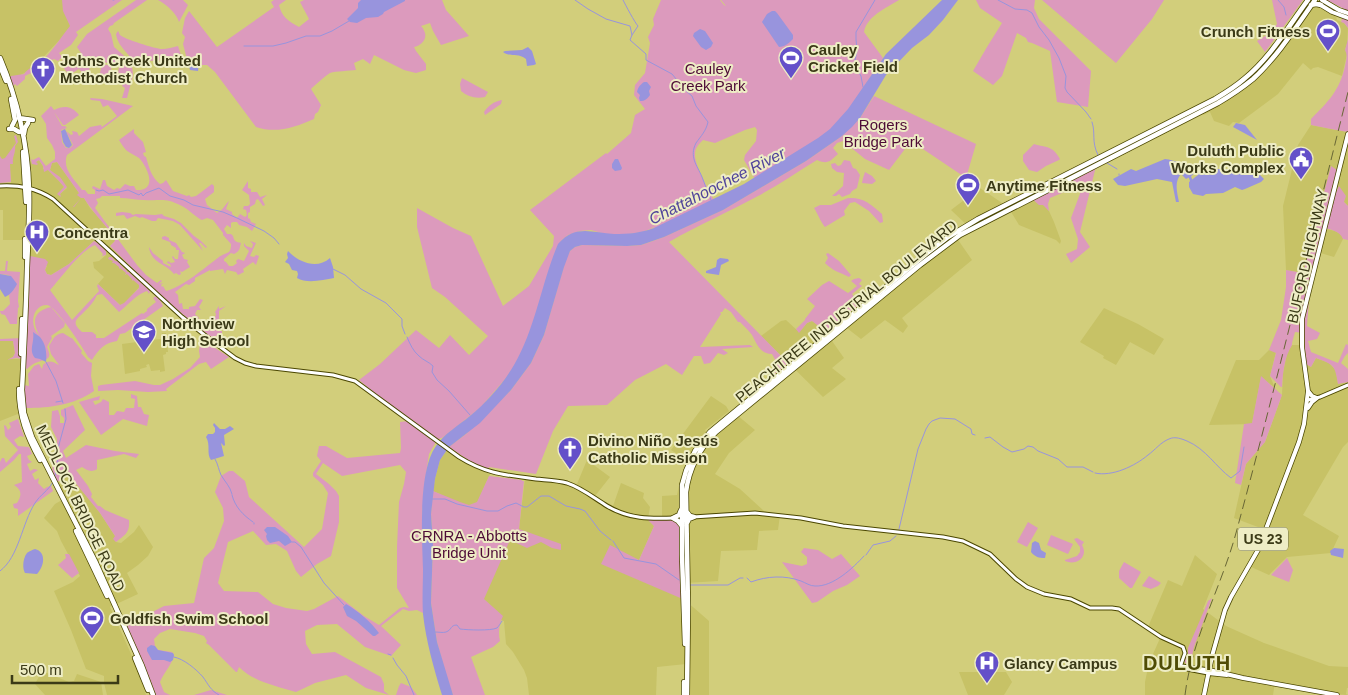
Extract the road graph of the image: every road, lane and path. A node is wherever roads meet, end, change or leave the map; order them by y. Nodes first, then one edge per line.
1 (1308, 0) edge
2 (1314, 0) edge
3 (1322, 3) edge
4 (1310, 6) junction
5 (1348, 14) edge
6 (1340, 16) junction
7 (1348, 18) edge
8 (0, 58) edge
9 (0, 66) edge
10 (11, 99) junction
11 (19, 118) junction
12 (33, 120) dead end
13 (28, 123) dead end
14 (19, 132) junction
15 (1348, 134) edge
16 (25, 150) junction
17 (0, 186) edge
18 (28, 187) junction
19 (258, 364) dead end
20 (274, 369) junction
21 (1348, 385) edge
22 (766, 388) junction
23 (1308, 391) junction
24 (1317, 398) junction
25 (1308, 400) junction
26 (1307, 410) junction
27 (684, 507) junction
28 (694, 517) junction
29 (673, 518) junction
30 (684, 518) junction
31 (684, 528) junction
32 (88, 568) dead end
33 (96, 571) junction
34 (116, 611) junction
35 (1182, 660) junction
36 (1180, 666) junction
37 (1190, 667) junction
38 (1209, 671) junction
39 (152, 695) edge
40 (686, 695) edge
41 (1204, 695) edge
42 (1337, 695) edge

1 - 22 highway, PEACHTREE INDUSTRIAL BOULEVARD
2 - 3 main road
2 - 4 highway, PEACHTREE INDUSTRIAL BOULEVARD
3 - 4 highway
3 - 5 main road
3 - 6 main road
4 - 22 highway, PEACHTREE INDUSTRIAL BOULEVARD
5 - 6 main road
6 - 7 main road
8 - 11 highway, MEDLOCK BRIDGE ROAD
9 - 10 highway, MEDLOCK BRIDGE ROAD
10 - 14 highway, MEDLOCK BRIDGE ROAD
10 - 14 highway
11 - 12 highway
11 - 16 highway, MEDLOCK BRIDGE ROAD
13 - 16 highway
14 - 18 highway, MEDLOCK BRIDGE ROAD
15 - 23 main road, BUFORD HIGHWAY / US 23
16 - 18 highway, MEDLOCK BRIDGE ROAD
17 - 18 main road
18 - 20 main road
18 - 33 highway, MEDLOCK BRIDGE ROAD
18 - 34 highway, MEDLOCK BRIDGE ROAD
19 - 20 main road
20 - 29 main road
21 - 24 main road
22 - 27 highway, PEACHTREE INDUSTRIAL BOULEVARD
23 - 24 main road
23 - 25 main road, BUFORD HIGHWAY / US 23
24 - 25 main road
24 - 26 main road
25 - 26 main road, BUFORD HIGHWAY / US 23
26 - 38 main road, BUFORD HIGHWAY / US 23
27 - 28 highway
27 - 29 highway
27 - 30 highway, PEACHTREE INDUSTRIAL BOULEVARD
28 - 30 main road
28 - 31 highway
28 - 35 main road
29 - 30 main road
29 - 31 highway
30 - 31 highway, PEACHTREE INDUSTRIAL BOULEVARD
31 - 40 highway, PEACHTREE INDUSTRIAL BOULEVARD
32 - 33 highway
33 - 34 highway, MEDLOCK BRIDGE ROAD
34 - 39 highway, MEDLOCK BRIDGE ROAD
34 - 39 highway, MEDLOCK BRIDGE ROAD
35 - 36 main road
35 - 37 main road
36 - 37 main road
36 - 38 main road
37 - 38 main road
38 - 41 main road, BUFORD HIGHWAY / US 23
38 - 42 main road

